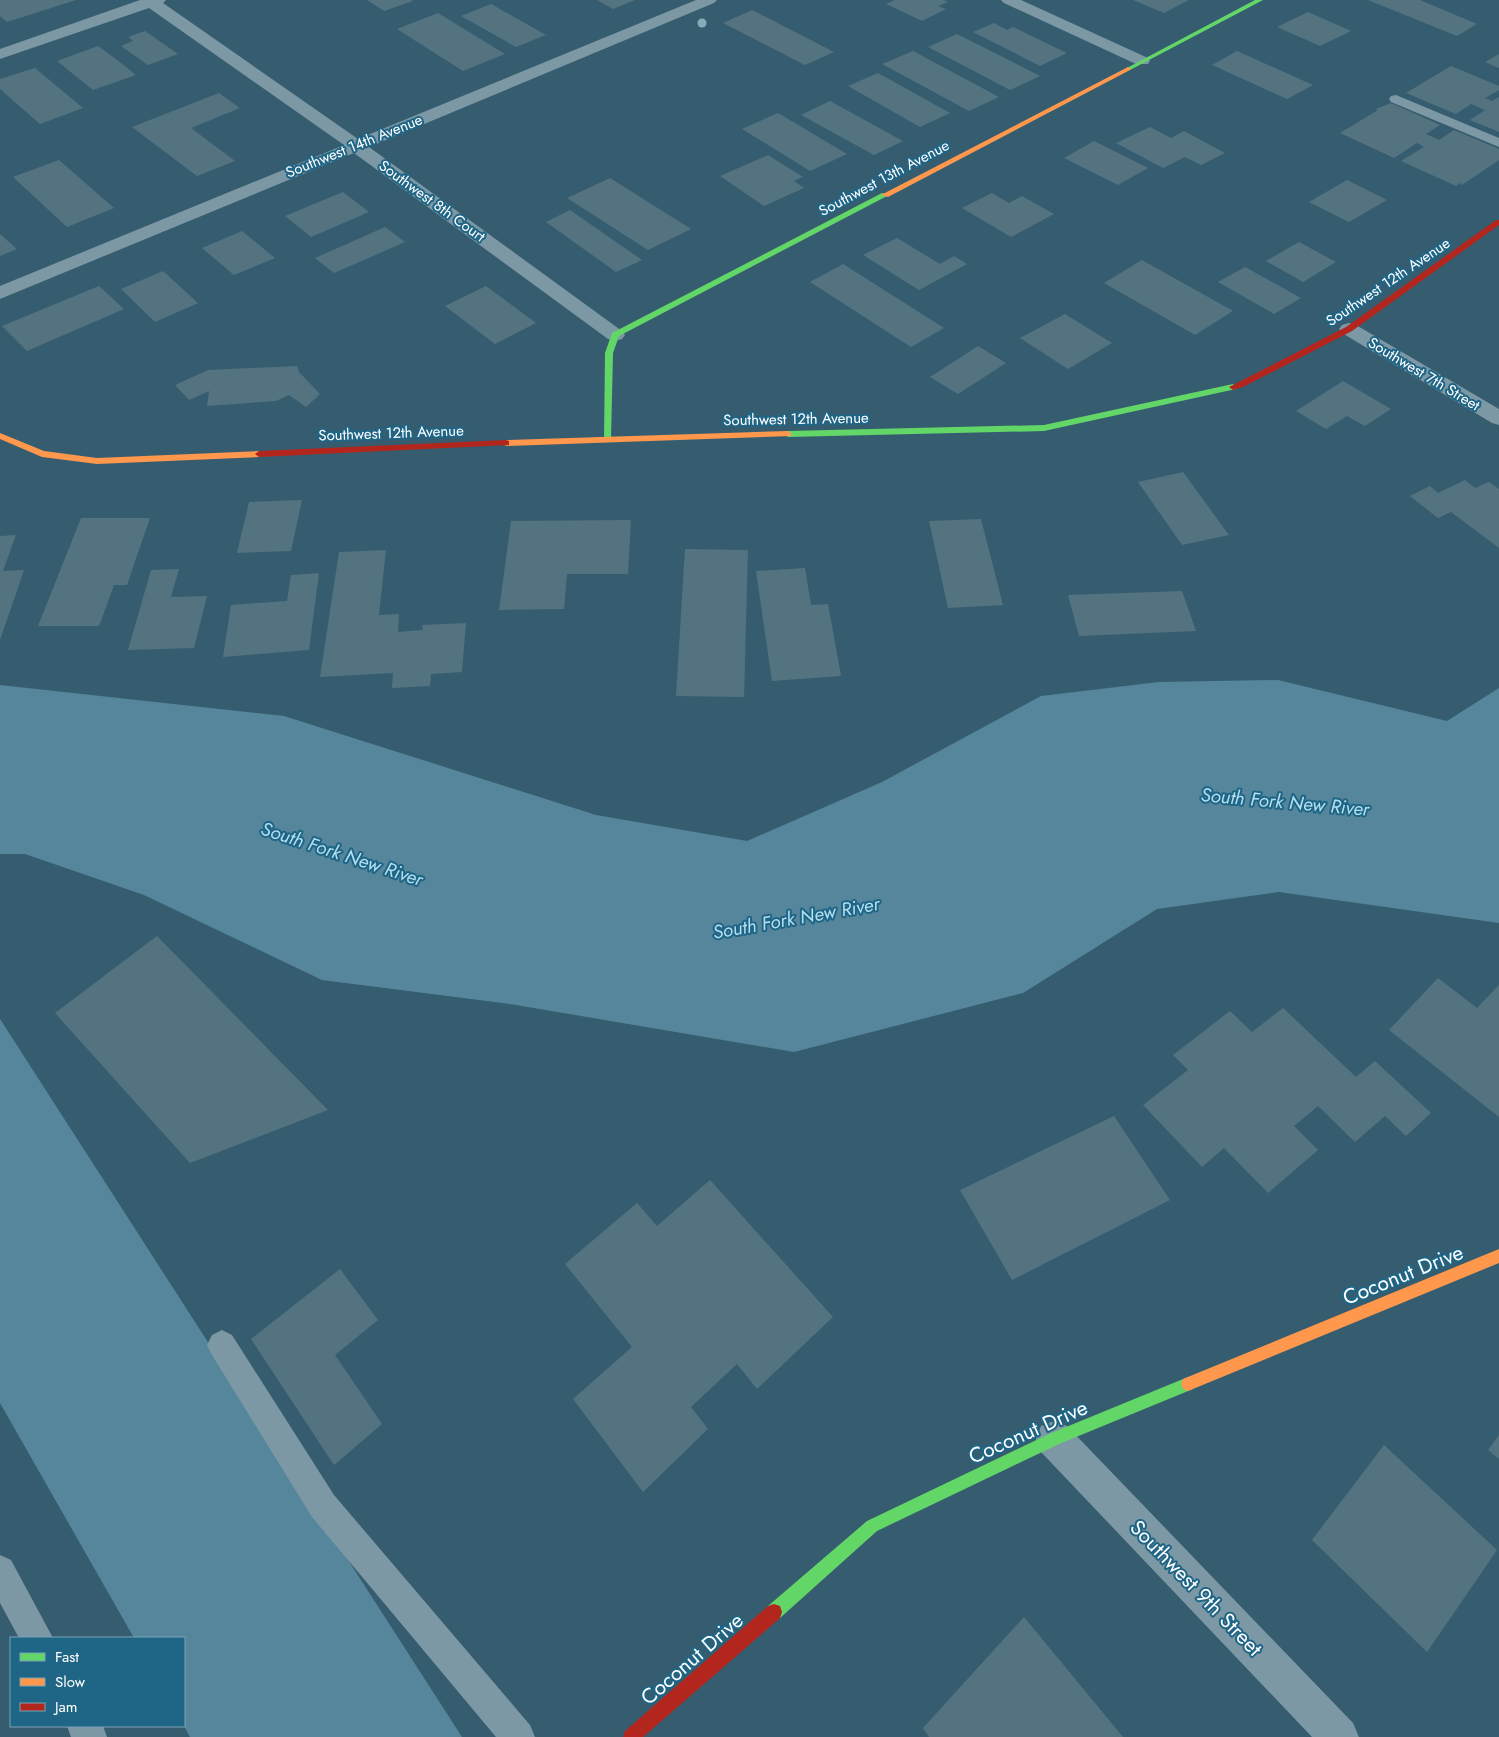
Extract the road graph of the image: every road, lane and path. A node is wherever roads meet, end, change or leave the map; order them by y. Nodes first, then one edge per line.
1 (709, 0) edge
2 (1010, 0) edge
3 (1260, 0) edge
4 (153, 1) edge
5 (0, 54) edge
6 (1142, 61) junction
7 (1396, 99) dead end
8 (1499, 143) edge
9 (355, 145) junction
10 (1499, 222) edge
11 (0, 293) edge
12 (1349, 329) junction
13 (615, 335) junction
14 (1499, 418) edge
15 (0, 436) edge
16 (608, 439) junction
17 (1499, 1256) edge
18 (222, 1345) dead end
19 (1054, 1439) junction
20 (0, 1571) edge
21 (36, 1637) edge
22 (518, 1737) edge
23 (631, 1737) edge
24 (1339, 1737) edge

1 - 9 street, Southwest 14th Avenue
2 - 6 street
3 - 6 street, Southwest 13th Avenue
4 - 5 street
4 - 9 street, Southwest 8th Court
6 - 13 street, Southwest 13th Avenue
7 - 8 lane
9 - 11 street, Southwest 14th Avenue
9 - 13 street, Southwest 8th Court
10 - 12 street, Southwest 12th Avenue
12 - 14 street, Southwest 7th Street
12 - 16 street, Southwest 12th Avenue
13 - 16 street
15 - 16 street, Southwest 12th Avenue
17 - 19 street, Coconut Drive
18 - 22 lane
19 - 23 street, Coconut Drive
19 - 24 street, Southwest 9th Street
20 - 21 lane

